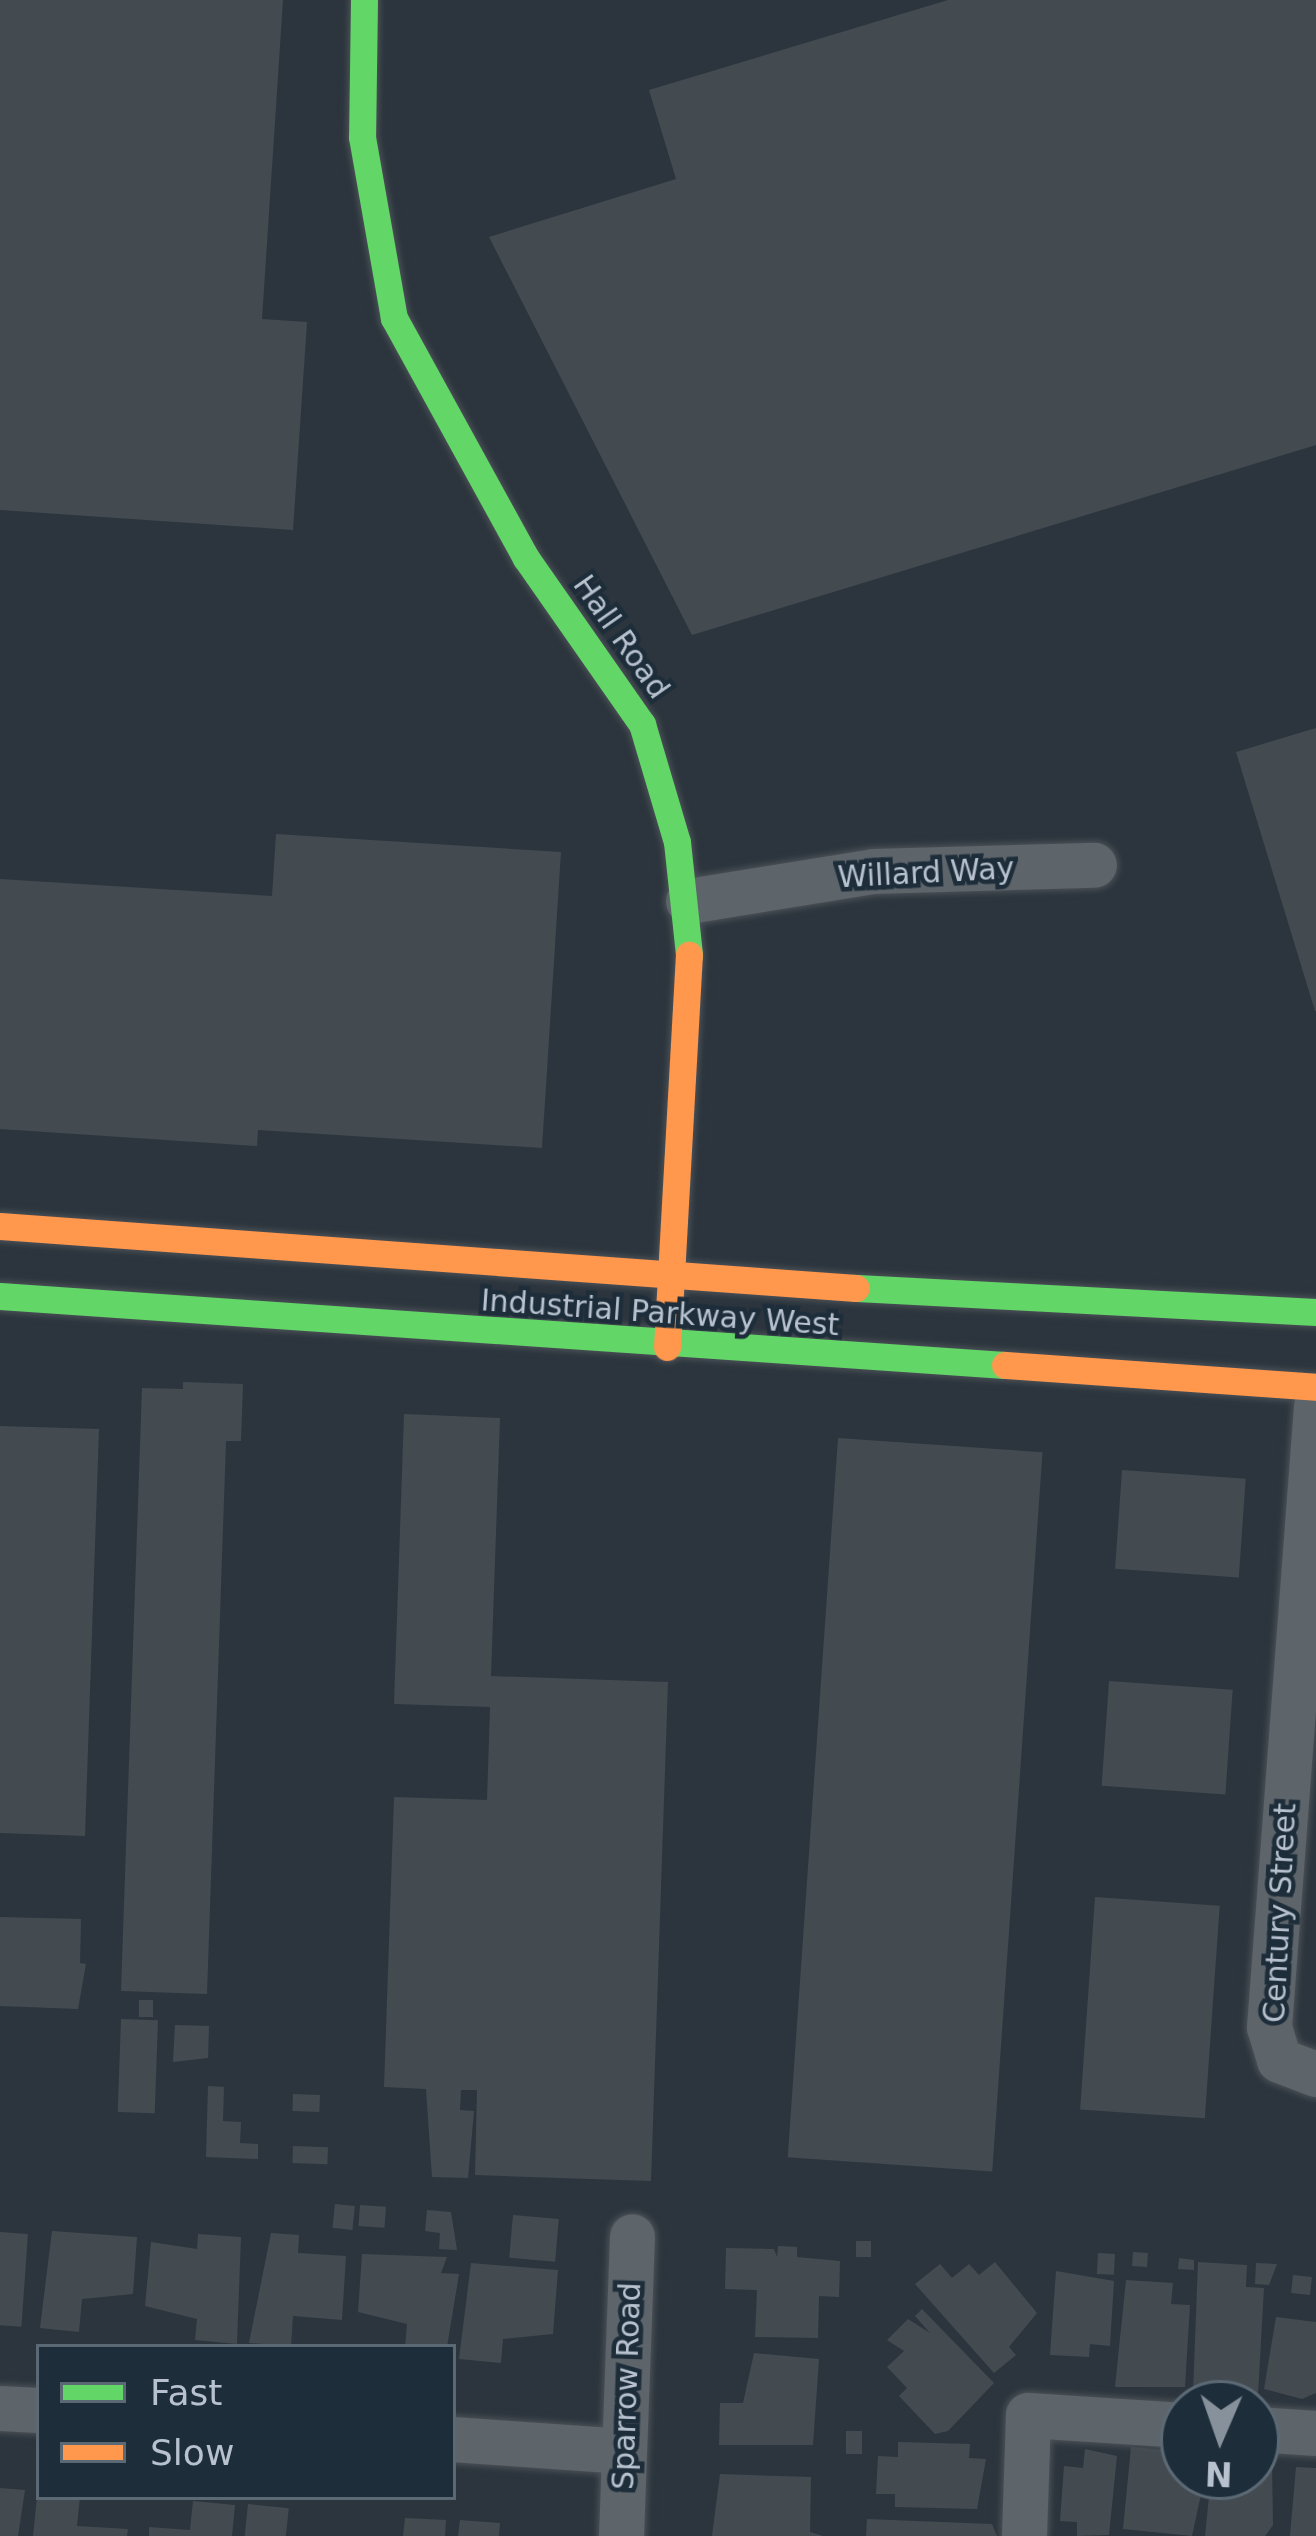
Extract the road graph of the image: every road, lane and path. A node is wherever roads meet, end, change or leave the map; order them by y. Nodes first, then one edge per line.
1 (364, 0) edge
2 (1094, 865) dead end
3 (688, 901) junction
4 (0, 1226) edge
5 (667, 1270) junction
6 (0, 1296) edge
7 (1316, 1312) edge
8 (667, 1347) junction
9 (1316, 1388) edge
10 (1316, 1406) edge
11 (1298, 2067) edge
12 (632, 2236) dead end
13 (0, 2408) edge
14 (36, 2410) edge
15 (1160, 2423) edge
16 (1280, 2431) edge
17 (1316, 2433) edge
18 (456, 2439) edge
19 (624, 2451) junction
20 (621, 2536) edge
21 (1024, 2536) edge

1 - 3 main road, Hall Road
2 - 3 street, Willard Way
3 - 5 main road, Hall Road
4 - 5 main road, Industrial Parkway West
5 - 7 main road, Industrial Parkway West
5 - 8 main road, Hall Road
6 - 8 main road, Industrial Parkway West
8 - 9 main road, Industrial Parkway West
10 - 11 street, Century Street
12 - 19 street, Sparrow Road
13 - 14 street
15 - 21 street
16 - 17 street
18 - 19 street
19 - 20 street, Sparrow Road

